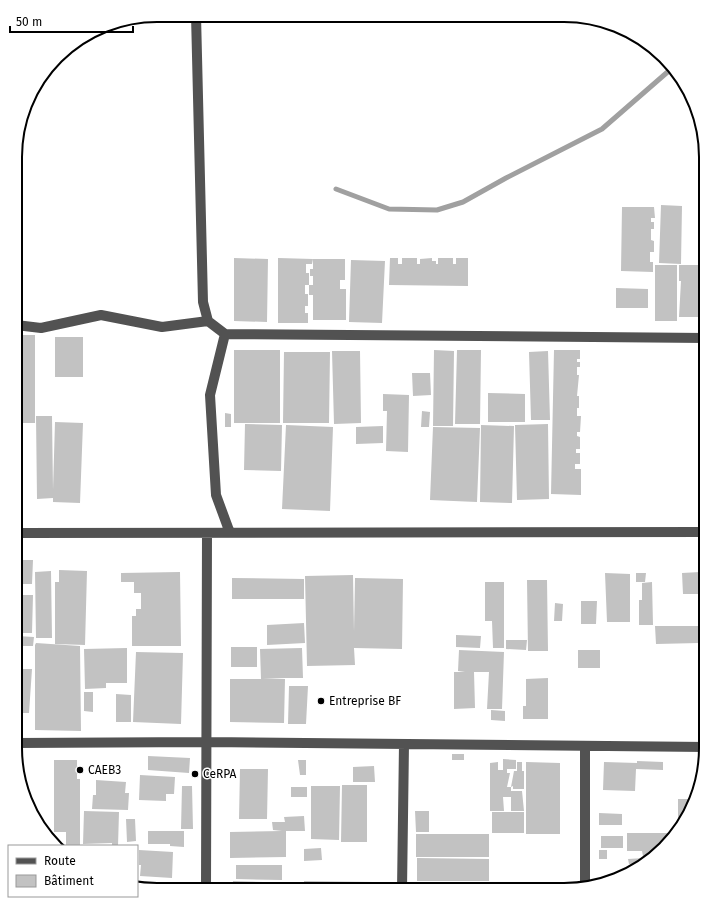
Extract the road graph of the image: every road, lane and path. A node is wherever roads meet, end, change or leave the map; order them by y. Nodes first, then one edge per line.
1 (196, 22) edge
2 (208, 321) junction
3 (22, 326) edge
4 (225, 334) junction
5 (699, 338) edge
6 (699, 532) edge
7 (22, 533) edge
8 (207, 533) junction
9 (230, 533) junction
10 (207, 742) junction
11 (22, 743) edge
12 (404, 744) junction
13 (585, 746) junction
14 (699, 747) edge
15 (585, 881) edge
16 (206, 883) edge
17 (402, 883) edge

1 - 2 street
2 - 3 street
2 - 4 street
4 - 5 street
4 - 9 street
6 - 9 street
7 - 8 street
8 - 9 street
8 - 10 street
10 - 11 street
10 - 12 street
10 - 16 street
12 - 13 street
12 - 17 street
13 - 14 street
13 - 15 street

